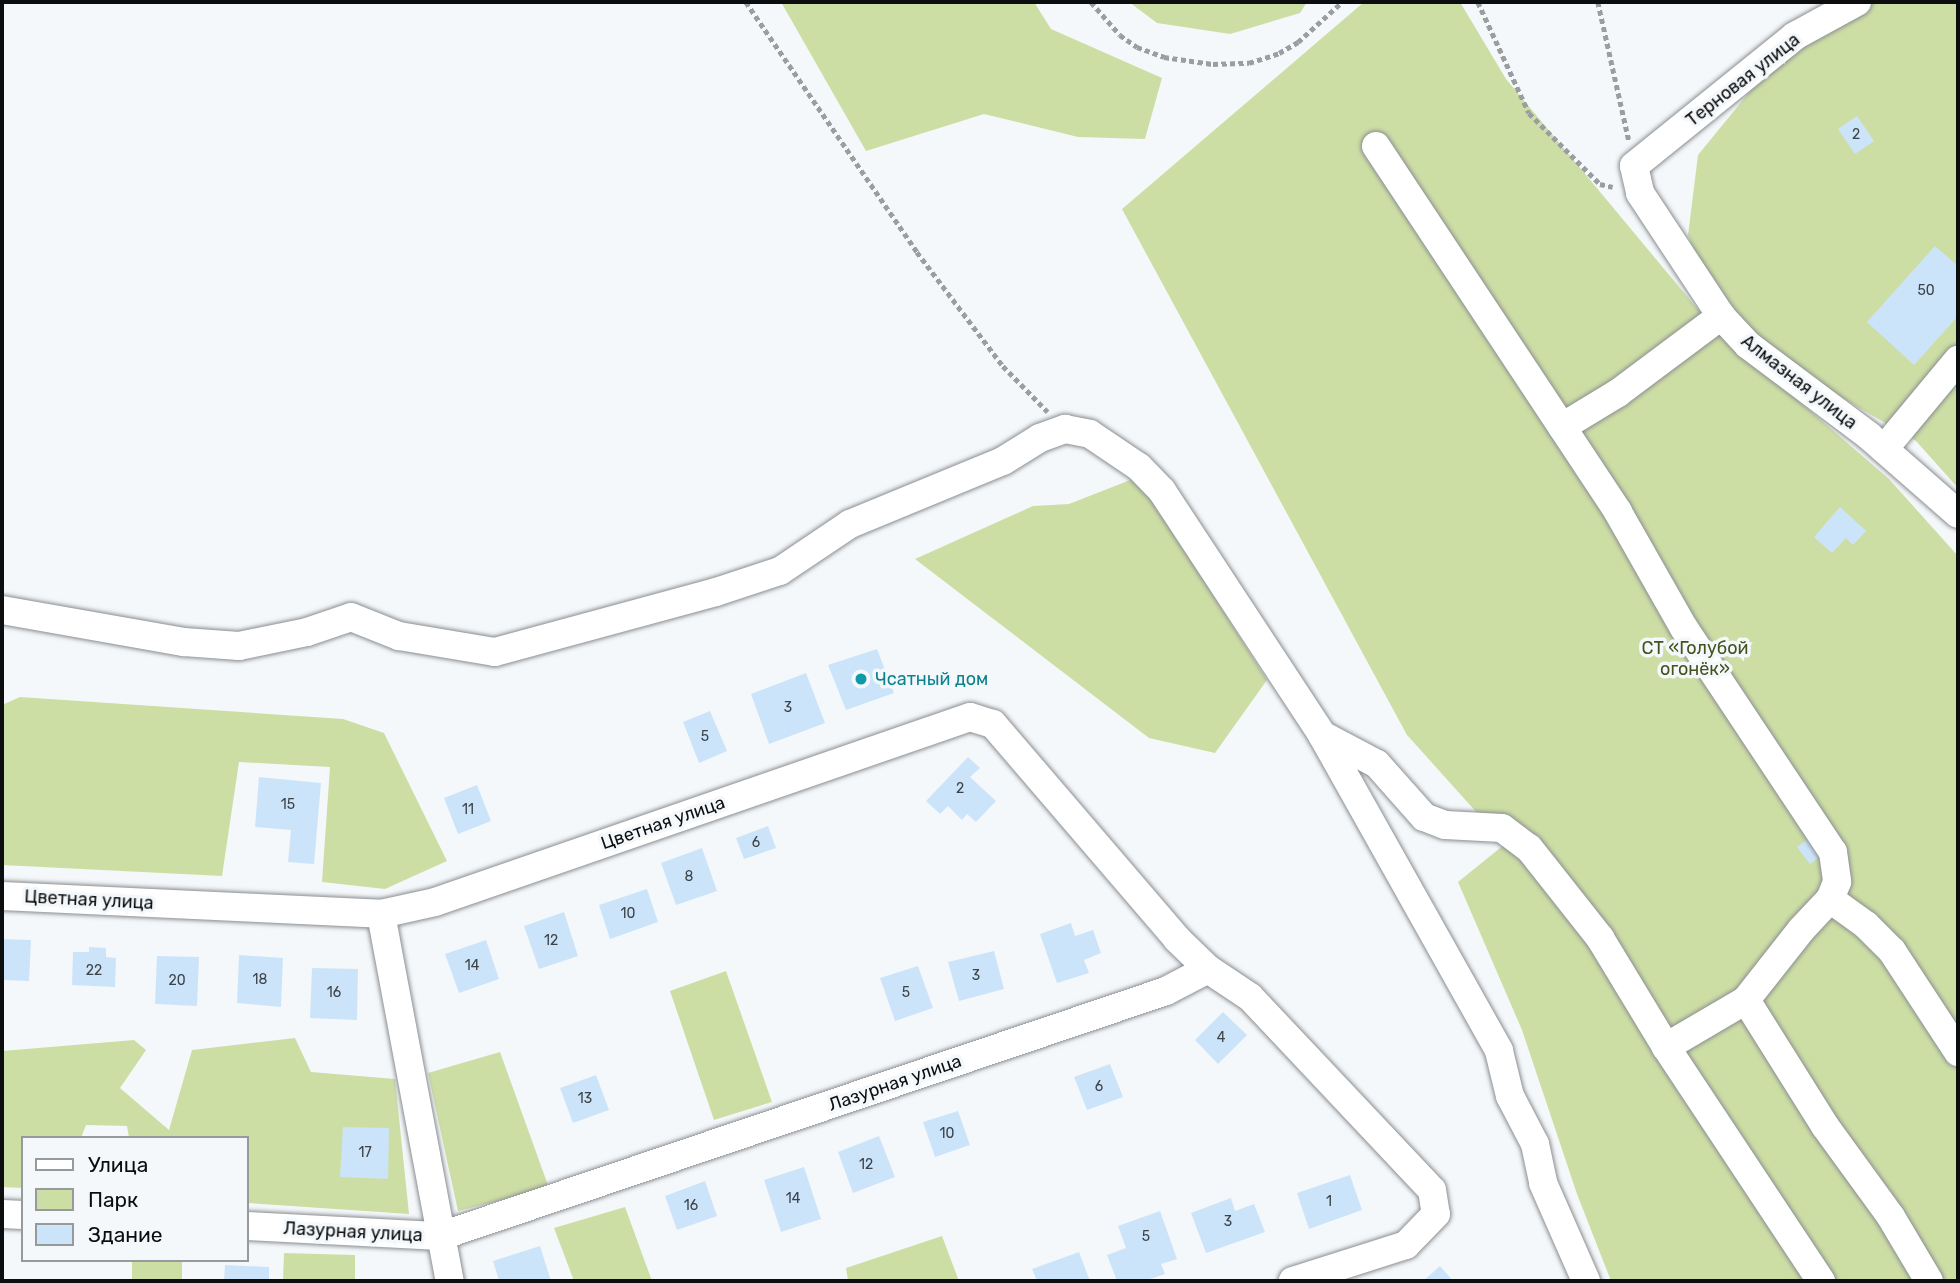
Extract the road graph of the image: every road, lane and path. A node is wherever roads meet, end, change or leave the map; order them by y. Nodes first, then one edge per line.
1 (746, 2) edge
2 (1091, 2) edge
3 (1342, 2) edge
4 (1478, 2) edge
5 (1598, 2) edge
6 (1857, 2) edge
7 (1377, 146) dead end
8 (1637, 180) junction
9 (1721, 316) junction
10 (1958, 360) edge
11 (1562, 427) junction
12 (1065, 429) junction
13 (1884, 449) junction
14 (1958, 513) edge
15 (2, 610) edge
16 (1322, 735) junction
17 (2, 896) edge
18 (1830, 899) junction
19 (381, 914) junction
20 (1209, 969) junction
21 (1746, 1000) junction
22 (1666, 1047) junction
23 (1958, 1052) edge
24 (2, 1214) edge
25 (21, 1215) edge
26 (248, 1226) edge
27 (441, 1236) junction
28 (450, 1281) edge
29 (1293, 1281) edge
30 (1586, 1281) edge
31 (1821, 1281) edge
32 (1928, 1281) edge

1 - 12 path
2 - 3 path
4 - 8 path
5 - 8 path
6 - 8 street, Терновая улица
7 - 11 street
8 - 9 street, Алмазная улица
9 - 11 street
9 - 13 street, Алмазная улица
10 - 13 street
11 - 18 street
12 - 15 street
12 - 16 street
13 - 14 street, Алмазная улица
16 - 22 street
16 - 30 street
17 - 19 street, Цветная улица
18 - 21 street
18 - 23 street
19 - 20 street, Цветная улица
19 - 27 street
20 - 27 street, Лазурная улица
20 - 29 street
21 - 22 street
21 - 32 street
22 - 31 street
24 - 25 street
26 - 27 street, Лазурная улица
27 - 28 street

